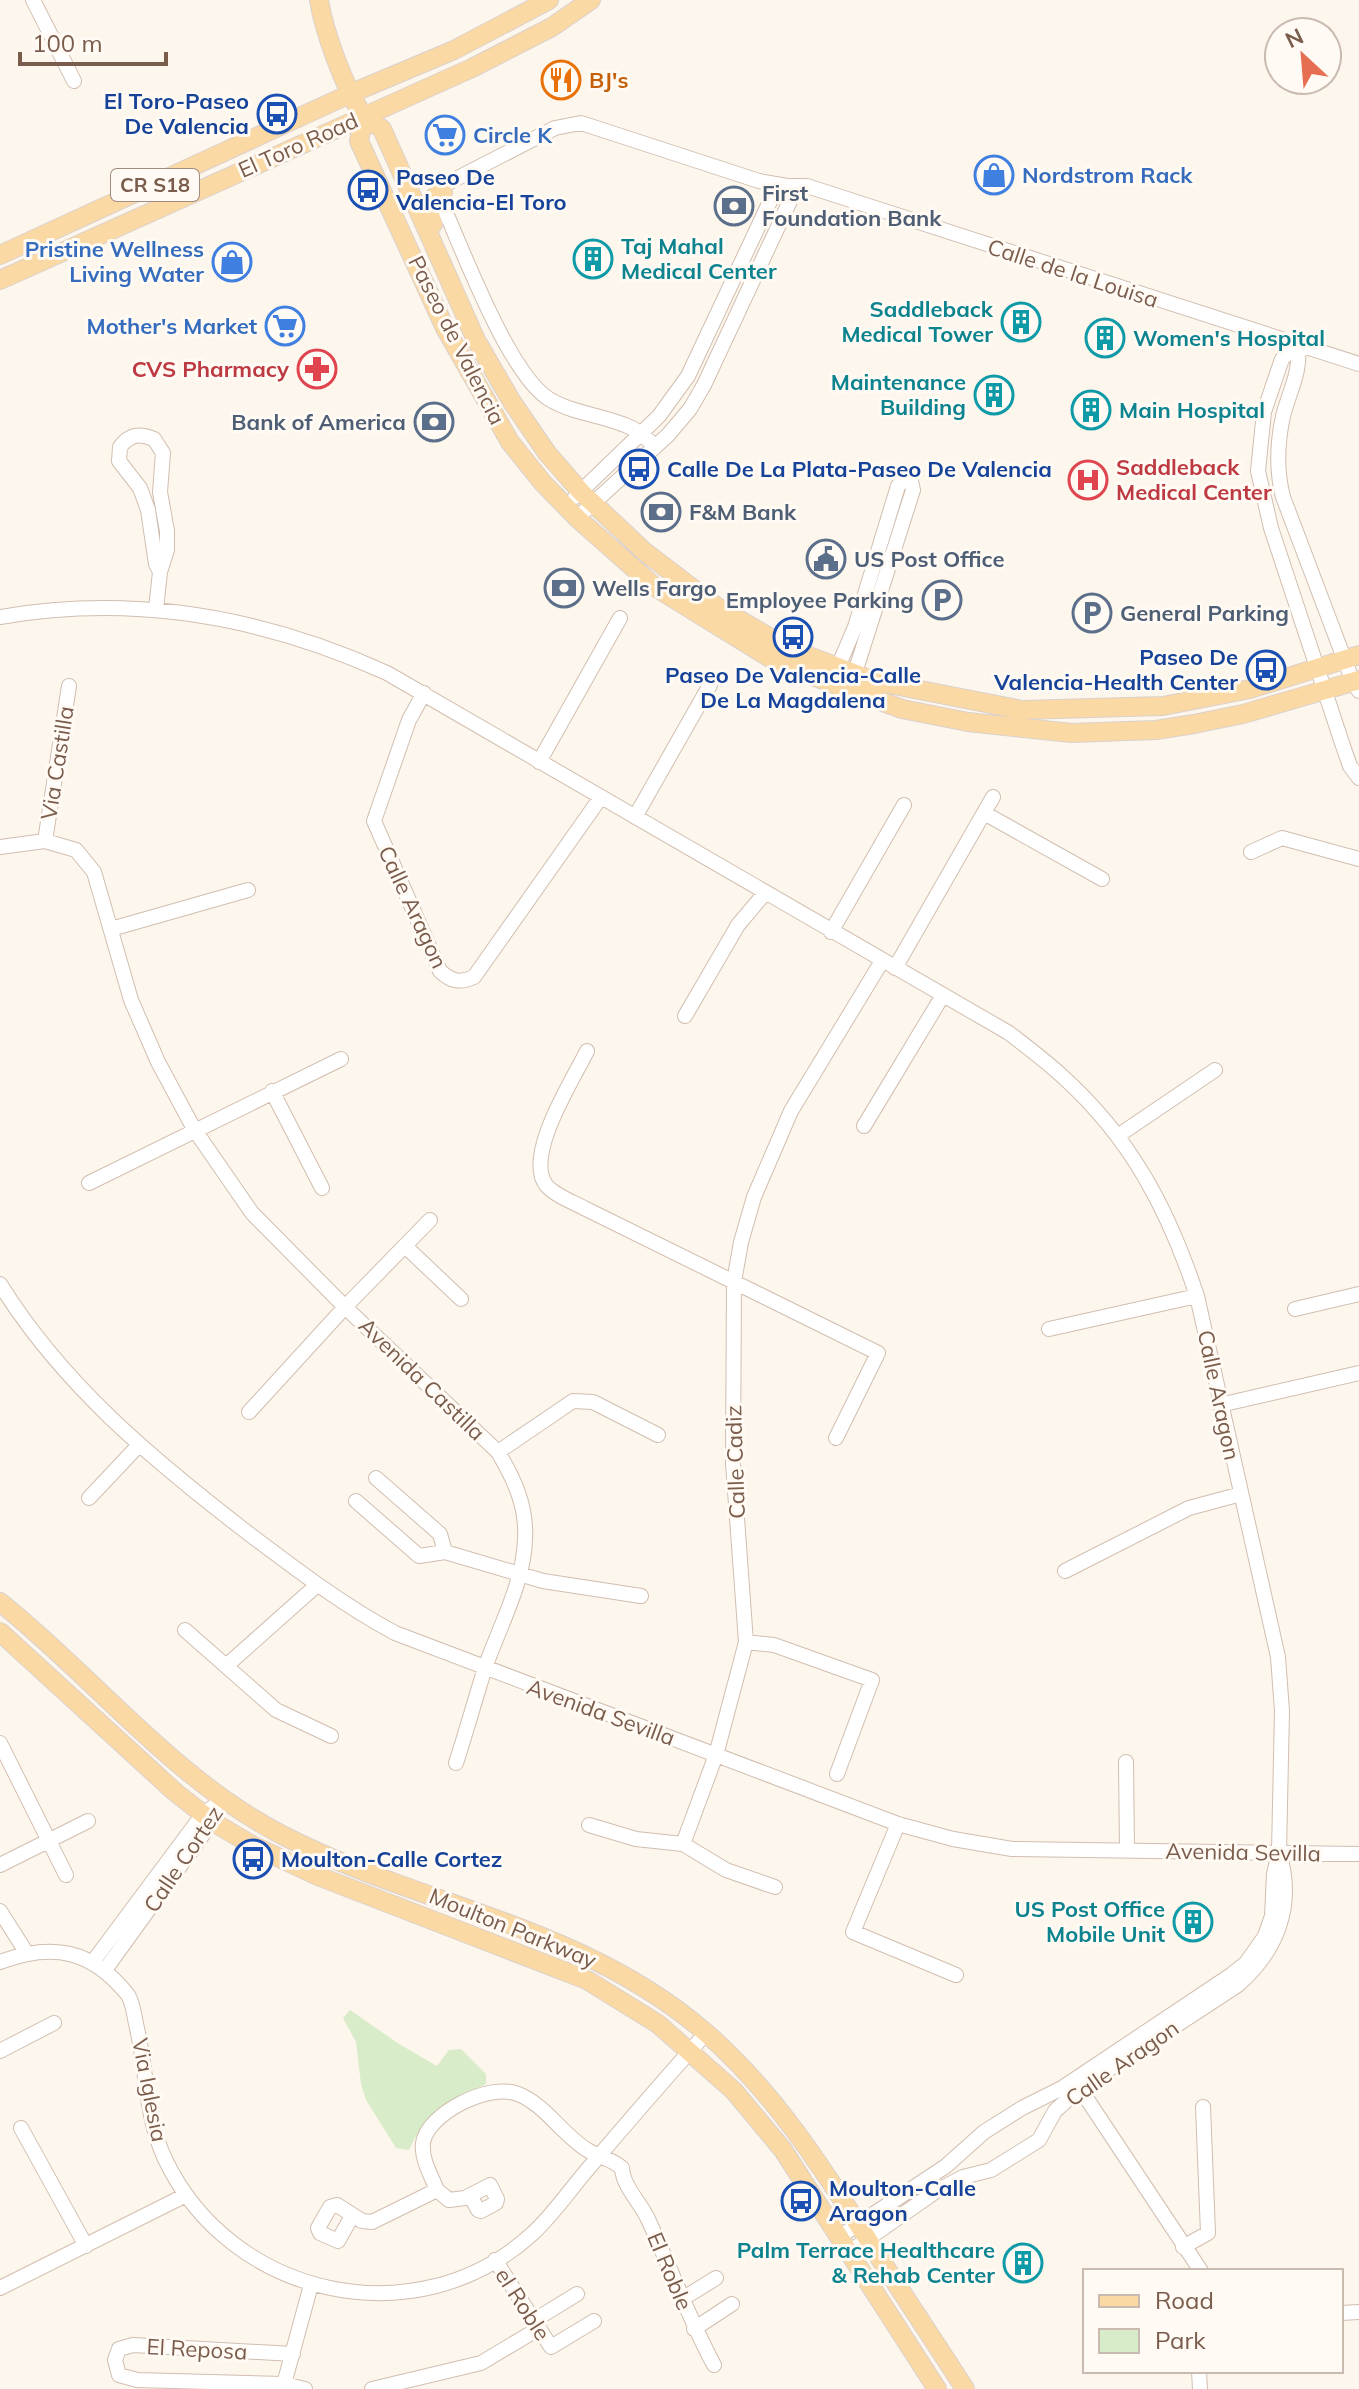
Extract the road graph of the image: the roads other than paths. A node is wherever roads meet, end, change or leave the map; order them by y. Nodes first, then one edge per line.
1 (33, 0) edge
2 (319, 0) edge
3 (549, 0) edge
4 (591, 0) edge
5 (74, 81) dead end
6 (352, 93) junction
7 (364, 117) junction
8 (787, 186) junction
9 (444, 188) junction
10 (408, 189) junction
11 (0, 255) edge
12 (440, 257) junction
13 (0, 280) edge
14 (1298, 344) junction
15 (1359, 364) edge
16 (641, 434) junction
17 (655, 446) junction
18 (587, 498) junction
19 (571, 512) junction
20 (160, 572) junction
21 (156, 609) junction
22 (0, 617) edge
23 (620, 618) dead end
24 (1352, 657) edge
25 (1319, 667) junction
26 (843, 678) junction
27 (1357, 684) edge
28 (710, 685) dead end
29 (69, 686) dead end
30 (1327, 690) junction
31 (424, 693) junction
32 (539, 762) junction
33 (1359, 777) edge
34 (601, 797) junction
35 (993, 797) dead end
36 (904, 805) dead end
37 (984, 813) junction
38 (635, 817) junction
39 (45, 841) junction
40 (0, 847) edge
41 (1251, 852) dead end
42 (1359, 859) edge
43 (1102, 879) dead end
44 (248, 890) dead end
45 (765, 893) junction
46 (111, 929) junction
47 (831, 932) junction
48 (889, 965) junction
49 (943, 995) junction
50 (685, 1016) dead end
51 (587, 1051) dead end
52 (341, 1059) dead end
53 (1215, 1070) dead end
54 (272, 1091) junction
55 (864, 1126) dead end
56 (194, 1129) junction
57 (1119, 1135) junction
58 (89, 1183) dead end
59 (322, 1188) dead end
60 (430, 1220) dead end
61 (405, 1246) junction
62 (734, 1282) junction
63 (0, 1284) edge
64 (1359, 1294) edge
65 (1197, 1296) junction
66 (461, 1299) dead end
67 (345, 1307) junction
68 (1295, 1309) dead end
69 (1049, 1329) dead end
70 (1359, 1373) edge
71 (1220, 1405) junction
72 (249, 1412) dead end
73 (658, 1435) dead end
74 (836, 1438) dead end
75 (138, 1446) junction
76 (498, 1452) junction
77 (376, 1478) dead end
78 (1241, 1494) junction
79 (89, 1498) dead end
80 (356, 1501) dead end
81 (445, 1552) junction
82 (1065, 1571) dead end
83 (519, 1573) junction
84 (317, 1585) junction
85 (641, 1596) dead end
86 (0, 1602) edge
87 (185, 1630) dead end
88 (0, 1632) edge
89 (746, 1642) junction
90 (226, 1666) junction
91 (485, 1669) junction
92 (331, 1736) dead end
93 (0, 1743) edge
94 (716, 1755) junction
95 (1126, 1762) dead end
96 (456, 1763) dead end
97 (837, 1774) dead end
98 (223, 1800) junction
99 (208, 1818) junction
100 (88, 1821) dead end
101 (898, 1824) junction
102 (589, 1825) dead end
103 (49, 1840) junction
104 (683, 1844) junction
105 (1127, 1851) junction
106 (1279, 1852) junction
107 (1359, 1854) edge
108 (0, 1865) edge
109 (66, 1875) dead end
110 (775, 1887) dead end
111 (0, 1911) edge
112 (26, 1952) junction
113 (0, 1962) edge
114 (99, 1967) junction
115 (956, 1975) dead end
116 (54, 2023) dead end
117 (706, 2033) junction
118 (690, 2050) junction
119 (0, 2051) edge
120 (1077, 2084) junction
121 (1203, 2107) dead end
122 (21, 2128) dead end
123 (599, 2156) junction
124 (490, 2185) dead end
125 (437, 2190) junction
126 (186, 2195) junction
127 (352, 2216) junction
128 (863, 2231) junction
129 (844, 2244) junction
130 (86, 2246) junction
131 (1183, 2247) junction
132 (495, 2260) junction
133 (1200, 2269) edge
134 (716, 2278) dead end
135 (311, 2285) junction
136 (0, 2288) edge
137 (577, 2294) dead end
138 (682, 2299) junction
139 (732, 2304) dead end
140 (594, 2321) dead end
141 (536, 2325) junction
142 (694, 2329) junction
143 (293, 2354) junction
144 (714, 2365) dead end
145 (284, 2384) junction
146 (305, 2389) edge
147 (372, 2389) edge
148 (937, 2389) edge
149 (965, 2389) edge

1 - 5 street
2 - 6 main road, Paseo de Valencia
3 - 6 main road, El Toro Road / CR S18
4 - 7 main road, El Toro Road / CR S18
6 - 7 main road, Paseo de Valencia
6 - 11 main road, El Toro Road / CR S18
7 - 10 main road, Paseo de Valencia
7 - 13 main road, El Toro Road / CR S18
7 - 19 main road, Paseo de Valencia
8 - 9 street, Calle de la Louisa
8 - 14 street, Calle de la Louisa
8 - 16 street
8 - 17 street
9 - 10 main road
9 - 12 main road
9 - 16 street
10 - 12 main road, Paseo de Valencia
12 - 18 main road, Paseo de Valencia
14 - 15 street, Calle de la Louisa
14 - 24 street
14 - 25 street
16 - 17 street
16 - 18 street
17 - 18 street
18 - 19 street
18 - 26 main road, Paseo de Valencia
19 - 26 main road, Paseo de Valencia
20 - 20 street
20 - 21 street
21 - 22 street, Calle Aragon
21 - 31 street, Calle Aragon
23 - 32 street
24 - 25 main road, Paseo de Valencia
24 - 27 street
25 - 26 main road, Paseo de Valencia
25 - 30 street
26 - 26 street
26 - 30 main road, Paseo de Valencia
27 - 30 main road, Paseo de Valencia
28 - 38 street
29 - 39 street, Via Castilla
30 - 33 street
31 - 32 street, Calle Aragon
31 - 34 street, Calle Aragon
32 - 34 street, Calle Aragon
34 - 38 street, Calle Aragon
35 - 37 street
36 - 47 street
37 - 43 street
37 - 48 street
38 - 45 street, Calle Aragon
39 - 40 street
39 - 46 street, Avenida Castilla
41 - 42 street
44 - 46 street
45 - 47 street, Calle Aragon
45 - 50 street
46 - 56 street, Avenida Castilla
47 - 48 street, Calle Aragon
48 - 49 street, Calle Aragon
48 - 62 street, Calle Cadiz
49 - 55 street
49 - 57 street, Calle Aragon
51 - 62 street
52 - 54 street
53 - 57 street
54 - 56 street
54 - 59 street
56 - 58 street
56 - 67 street, Avenida Castilla
57 - 65 street, Calle Aragon
60 - 61 street, Avenida Castilla
61 - 66 street
61 - 67 street, Avenida Castilla
62 - 74 street
62 - 89 street, Calle Cadiz
63 - 75 street, Avenida Sevilla
64 - 68 street
65 - 69 street
65 - 71 street, Calle Aragon
67 - 72 street, Avenida Castilla
67 - 76 street, Avenida Castilla
70 - 71 street
71 - 78 street, Calle Aragon
73 - 76 street, Avenida Castilla
75 - 79 street
75 - 84 street, Avenida Sevilla
76 - 83 street, Avenida Castilla
77 - 81 street
78 - 82 street
78 - 106 street, Calle Aragon
80 - 81 street
81 - 83 street
83 - 85 street
83 - 91 street, Avenida Castilla
84 - 90 street
84 - 91 street, Avenida Sevilla
86 - 98 main road, Moulton Parkway
87 - 90 street
88 - 99 main road, Moulton Parkway
89 - 94 street, Calle Cadiz
89 - 97 street
90 - 92 street
91 - 94 street, Avenida Sevilla
91 - 96 street
93 - 103 street
94 - 101 street, Avenida Sevilla
94 - 104 street
95 - 105 street
98 - 99 street, Calle Cortez
98 - 117 main road, Moulton Parkway
99 - 114 street, Calle Cortez
99 - 118 main road, Moulton Parkway
100 - 103 street
101 - 105 street, Avenida Sevilla
101 - 115 street
102 - 104 street
103 - 108 street
103 - 109 street
104 - 110 street
105 - 106 street, Avenida Sevilla
106 - 107 street, Avenida Sevilla
106 - 120 street, Calle Aragon
111 - 112 street
112 - 113 street
112 - 114 street
114 - 126 street, Via Iglesia
116 - 119 street
117 - 118 street, Via Iglesia
117 - 128 main road, Moulton Parkway
118 - 123 street, Via Iglesia
118 - 129 main road, Moulton Parkway
120 - 128 street, Calle Aragon
120 - 128 street, Calle Aragon
120 - 131 street
121 - 131 street
122 - 130 street
123 - 125 street, El Roble
123 - 132 street, Via Iglesia
123 - 138 street, El Roble
124 - 125 street
125 - 127 street
126 - 130 street
126 - 135 street, Via Iglesia
127 - 127 street
128 - 129 street, Calle Aragon
128 - 149 main road, Moulton Parkway
129 - 148 main road, Moulton Parkway
130 - 136 street
131 - 133 street
132 - 135 street, Via Iglesia
132 - 141 street, el Roble
134 - 138 street
135 - 143 street
137 - 141 street
138 - 142 street, El Roble
139 - 142 street
140 - 141 street, el Roble
141 - 147 street
142 - 144 street, El Roble
143 - 145 street
143 - 145 street, El Reposa
145 - 146 street, El Reposa

